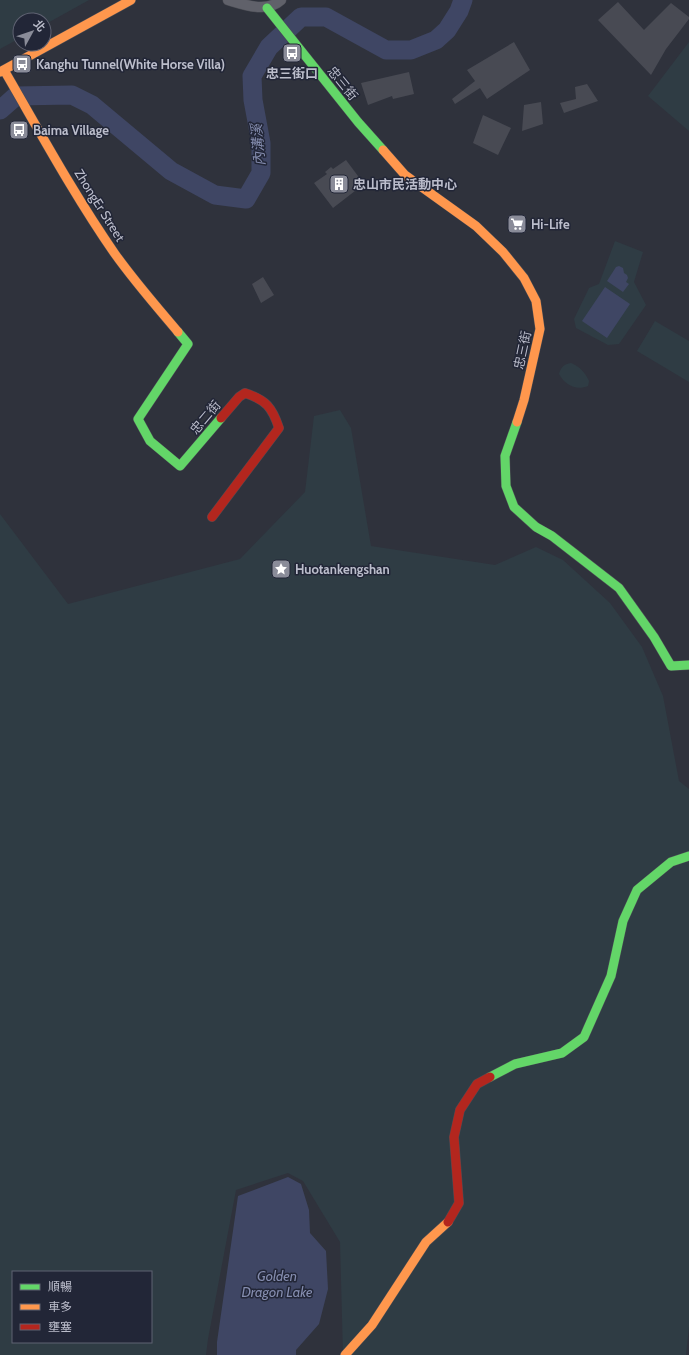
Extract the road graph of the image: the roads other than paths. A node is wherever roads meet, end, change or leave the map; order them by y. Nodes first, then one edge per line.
1 (131, 0) edge
2 (228, 0) edge
3 (281, 0) edge
4 (267, 8) junction
5 (2, 71) edge
6 (212, 517) dead end
7 (689, 665) edge
8 (689, 856) edge
9 (345, 1355) edge

1 - 5 street
2 - 4 street
3 - 4 street
4 - 7 street, 忠三街
5 - 6 street, ZhongEr Street
8 - 9 street

